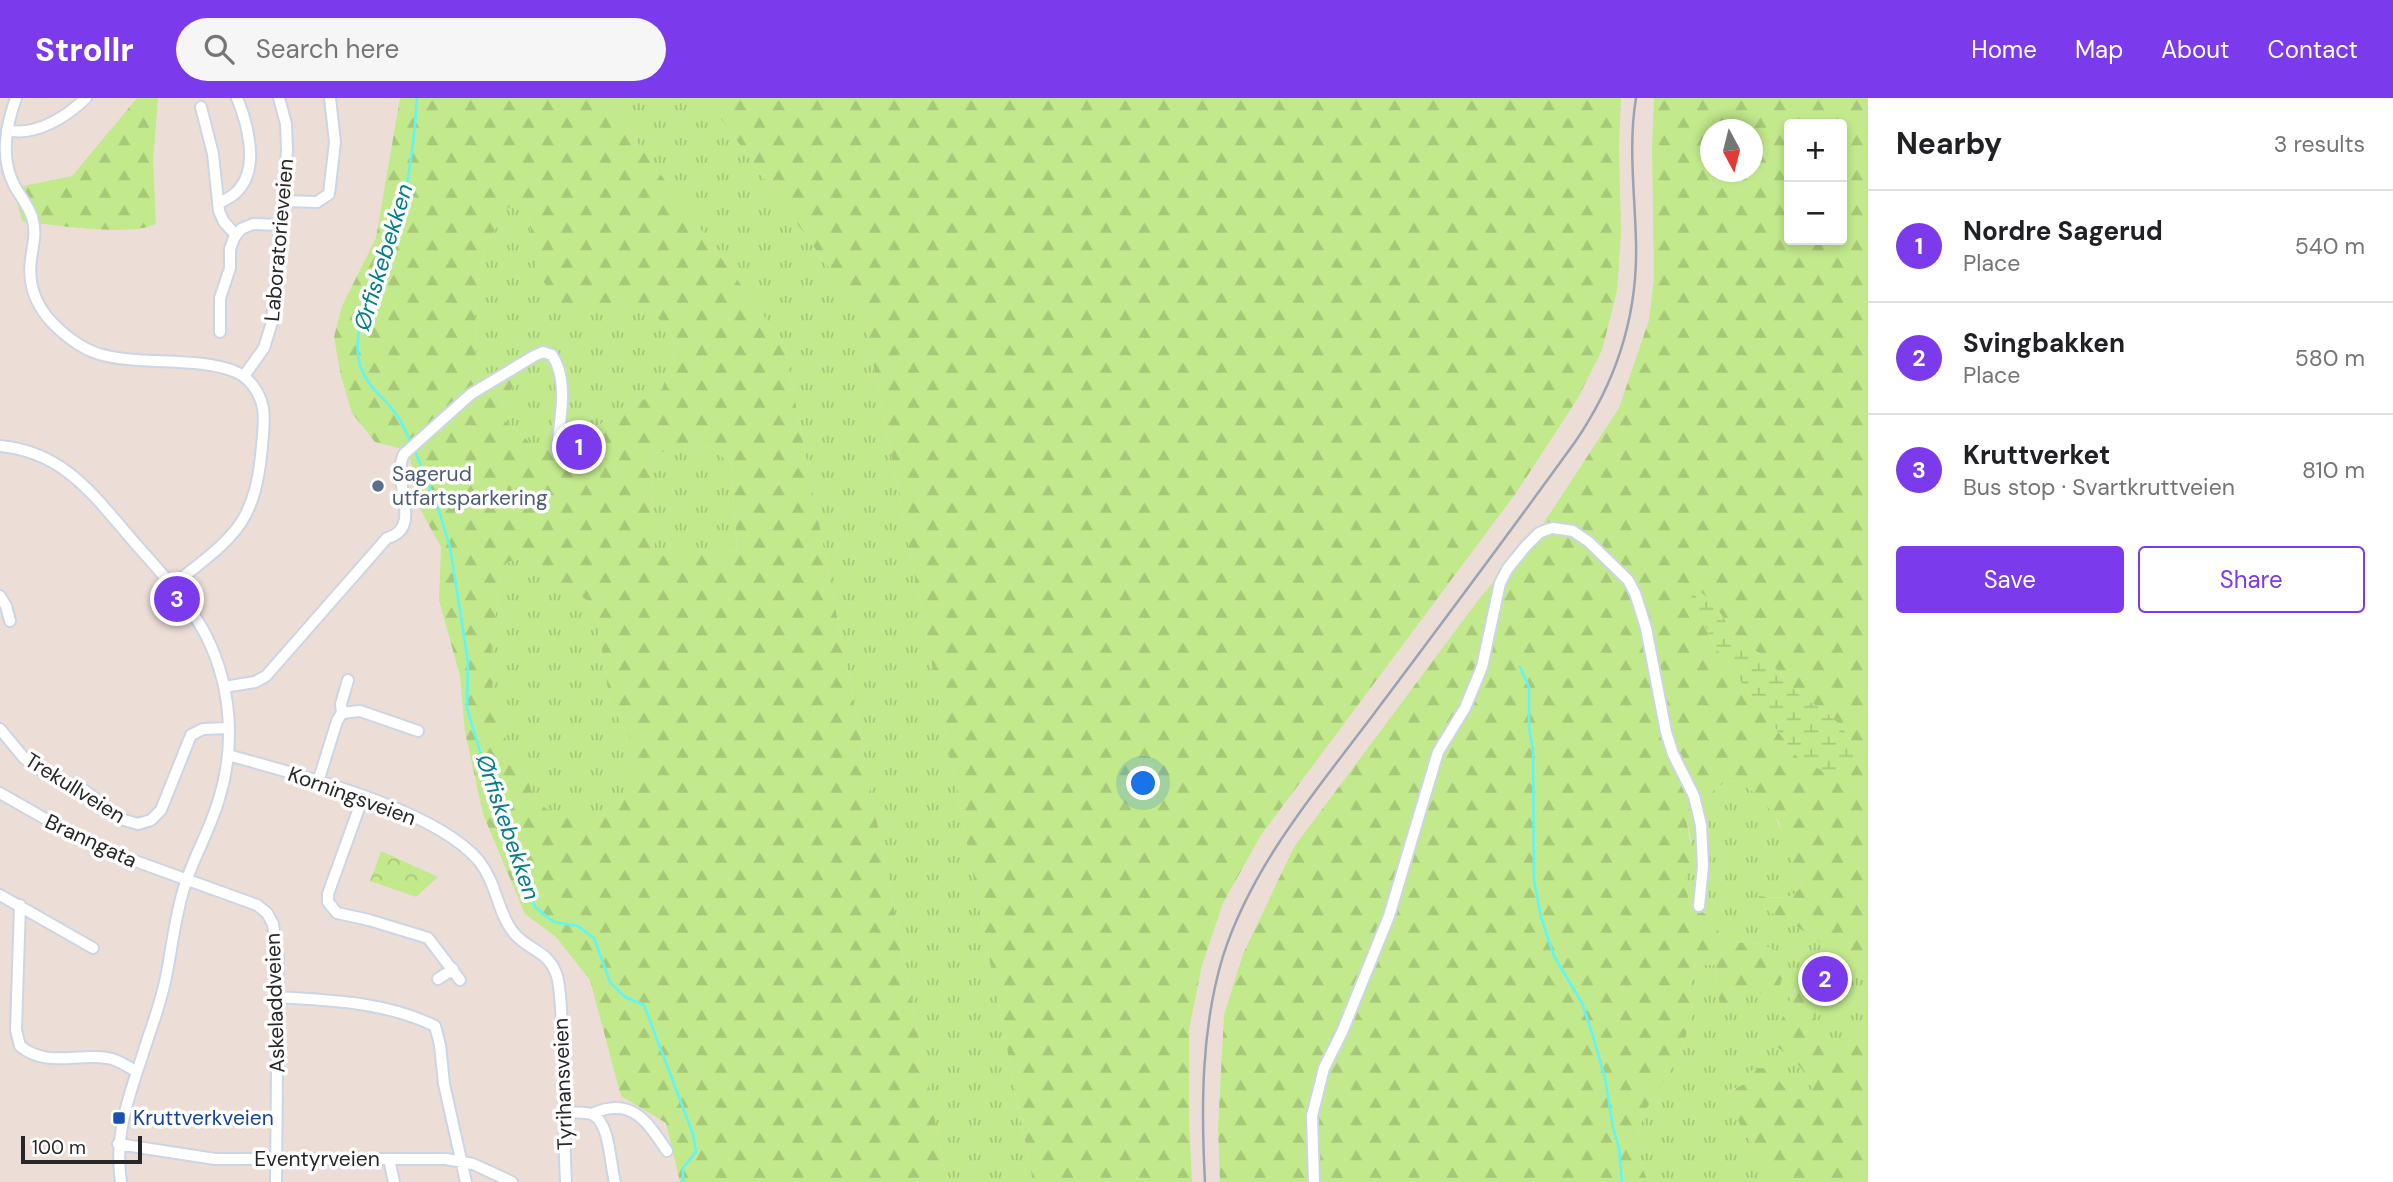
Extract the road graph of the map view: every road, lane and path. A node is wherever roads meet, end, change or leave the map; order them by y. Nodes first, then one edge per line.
1 (16, 98) edge
2 (86, 98) edge
3 (237, 98) edge
4 (279, 98) edge
5 (330, 98) edge
6 (201, 107) dead end
7 (7, 130) junction
8 (5, 177) edge
9 (282, 201) junction
10 (218, 204) junction
11 (280, 225) junction
12 (236, 234) junction
13 (220, 332) dead end
14 (244, 376) junction
15 (0, 446) edge
16 (557, 451) dead end
17 (172, 586) junction
18 (0, 596) edge
19 (10, 621) dead end
20 (348, 680) dead end
21 (224, 687) junction
22 (342, 713) junction
23 (229, 728) junction
24 (0, 729) edge
25 (418, 731) dead end
26 (228, 755) junction
27 (318, 782) junction
28 (0, 793) edge
29 (363, 797) junction
30 (186, 880) junction
31 (0, 895) edge
32 (20, 905) junction
33 (1699, 906) dead end
34 (93, 948) dead end
35 (453, 969) junction
36 (438, 979) dead end
37 (460, 980) dead end
38 (558, 986) joint
39 (277, 998) junction
40 (137, 1072) junction
41 (565, 1113) junction
42 (592, 1114) junction
43 (118, 1144) junction
44 (667, 1151) dead end
45 (276, 1159) junction
46 (389, 1159) junction
47 (462, 1161) junction
48 (121, 1182) edge
49 (276, 1182) edge
50 (394, 1182) edge
51 (466, 1182) edge
52 (512, 1182) edge
53 (566, 1182) edge
54 (615, 1182) edge
55 (1314, 1182) edge

1 - 7 street
2 - 7 street
3 - 10 street
4 - 9 street, Laboratorieveien
5 - 9 street
6 - 10 street
7 - 8 street
8 - 14 street
9 - 11 street, Laboratorieveien
10 - 12 street
11 - 12 street
11 - 14 street, Laboratorieveien
12 - 13 street
14 - 17 street
15 - 17 street
16 - 21 street
17 - 21 street
18 - 19 street
20 - 22 street
21 - 23 street
22 - 25 street
22 - 27 street
23 - 24 street, Trekullveien
23 - 26 street
26 - 27 street, Korningsveien
26 - 30 street
27 - 29 street, Korningsveien
28 - 30 street, Branngata
29 - 35 street
29 - 38 street, Korningsveien
30 - 39 street, Askeladdveien
30 - 40 street
31 - 32 street
32 - 34 street
32 - 40 street
33 - 55 street
35 - 36 street
35 - 37 street
38 - 41 street, Tyrihansveien
39 - 45 street, Askeladdveien
39 - 47 street
40 - 43 street
41 - 42 street
41 - 53 street, Tyrihansveien
42 - 44 street
42 - 54 street
43 - 45 street, Eventyrveien
43 - 48 street
45 - 46 street, Eventyrveien
45 - 49 street, Askeladdveien
46 - 47 street, Eventyrveien
46 - 50 street
47 - 51 street
47 - 52 street, Eventyrveien

